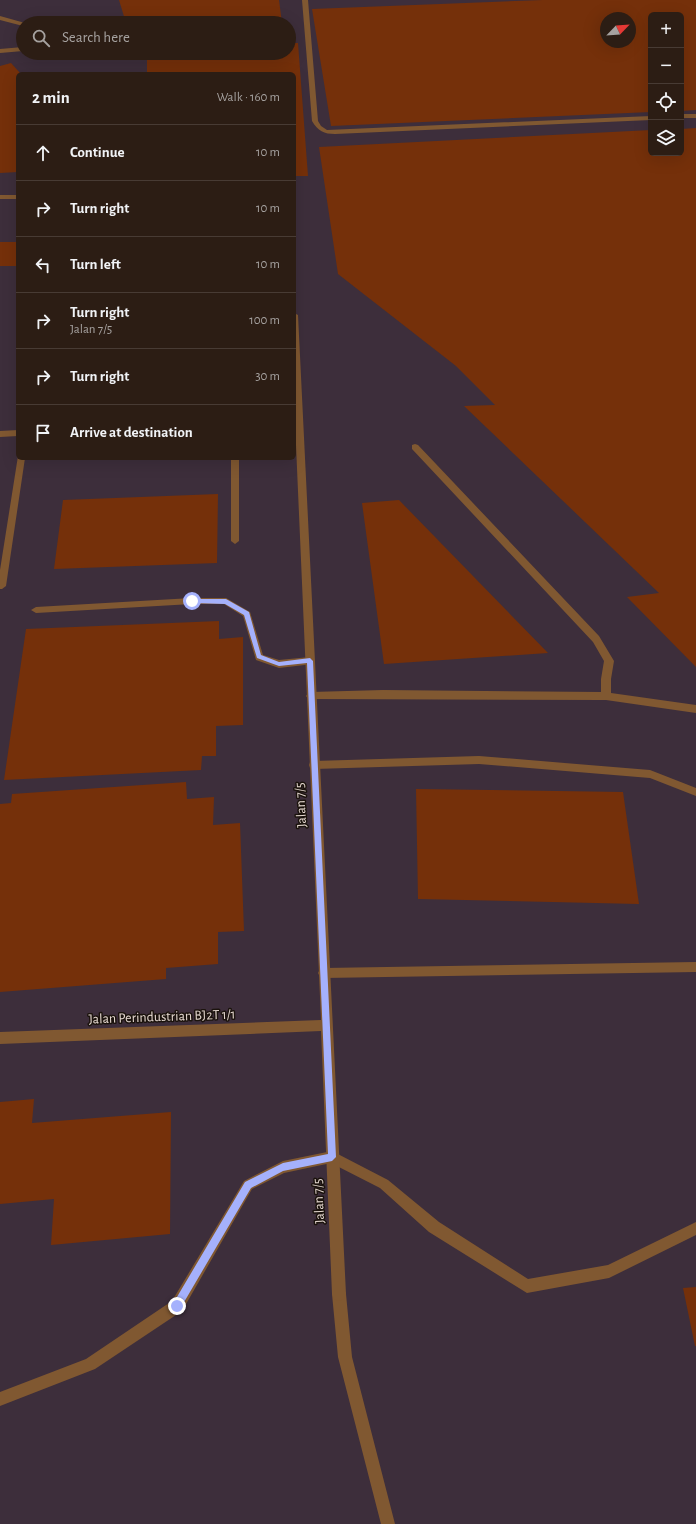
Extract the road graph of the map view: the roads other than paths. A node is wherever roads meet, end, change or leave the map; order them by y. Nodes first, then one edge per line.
1 (305, 0) edge
2 (0, 18) edge
3 (16, 22) edge
4 (16, 49) edge
5 (0, 51) edge
6 (684, 116) edge
7 (696, 116) edge
8 (648, 118) edge
9 (0, 197) edge
10 (16, 197) edge
11 (296, 421) edge
12 (16, 433) edge
13 (0, 434) edge
14 (415, 447) dead end
15 (21, 460) edge
16 (235, 460) edge
17 (235, 541) dead end
18 (2, 586) dead end
19 (36, 610) dead end
20 (310, 661) junction
21 (311, 696) junction
22 (606, 696) junction
23 (696, 709) edge
24 (314, 765) junction
25 (696, 792) edge
26 (696, 967) edge
27 (324, 973) junction
28 (326, 1025) junction
29 (0, 1038) edge
30 (332, 1157) junction
31 (696, 1228) edge
32 (0, 1399) edge
33 (388, 1524) edge

1 - 8 street
2 - 3 street
4 - 5 street
6 - 7 street
9 - 10 street
11 - 20 street, Jalan 7/5
12 - 13 street
14 - 22 street
15 - 18 street
16 - 17 street
19 - 20 street
20 - 21 street, Jalan 7/5
21 - 22 street
21 - 24 street, Jalan 7/5
22 - 23 street
24 - 25 street
24 - 27 street, Jalan 7/5
26 - 27 street
27 - 28 street, Jalan 7/5
28 - 29 street, Jalan Perindustrian BJ2T 1/1
28 - 30 street, Jalan 7/5
30 - 31 street
30 - 32 street
30 - 33 street, Jalan 7/5

